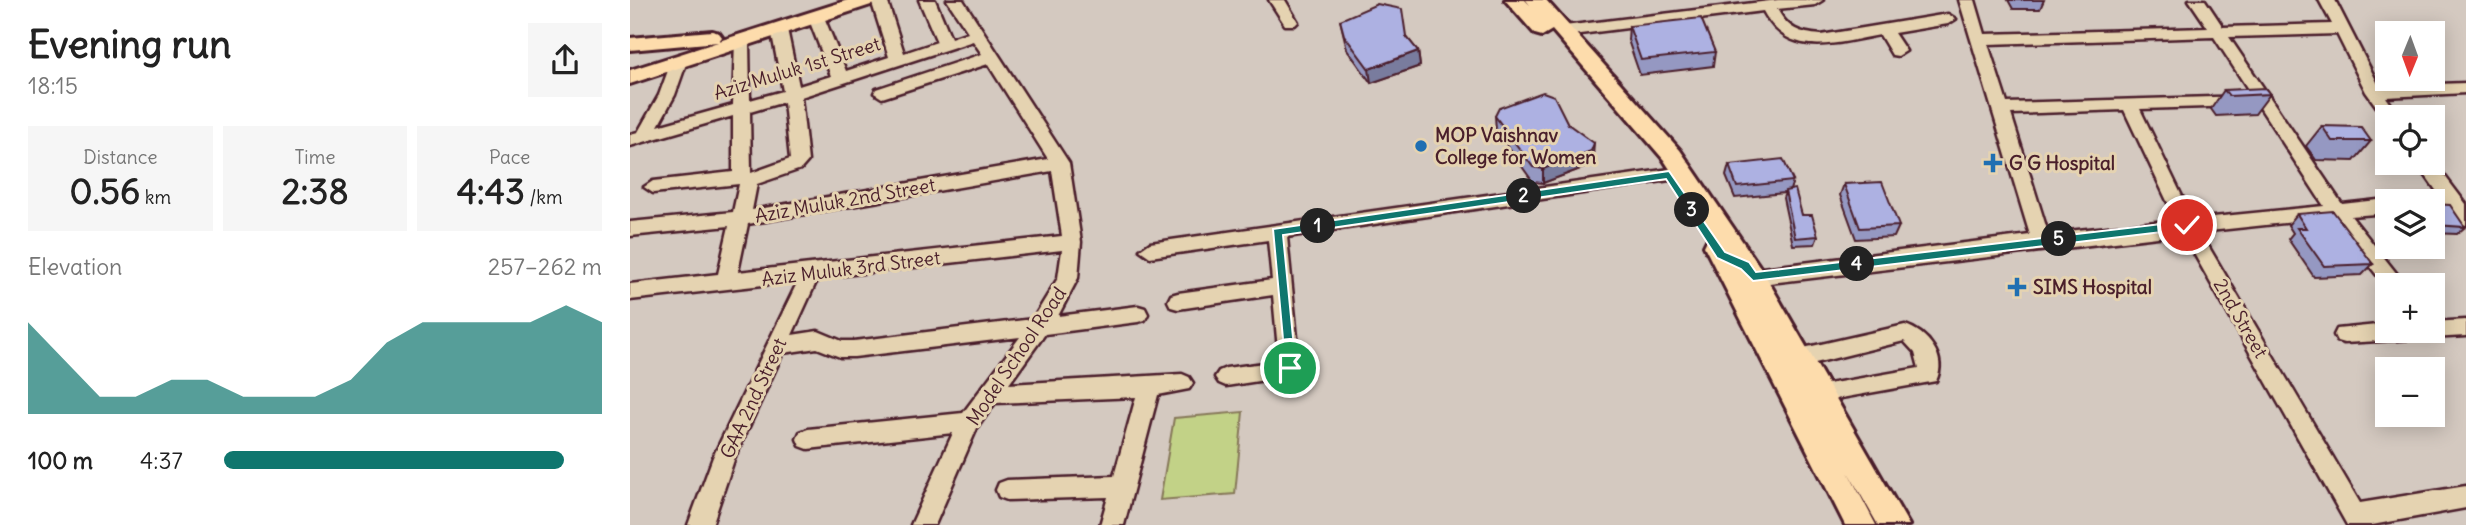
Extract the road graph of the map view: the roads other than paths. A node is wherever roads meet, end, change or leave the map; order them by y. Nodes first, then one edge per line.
1 (867, 0) edge
2 (879, 0) edge
3 (927, 0) edge
4 (955, 0) edge
5 (1277, 0) edge
6 (1515, 0) edge
7 (1536, 0) edge
8 (1815, 0) edge
9 (1967, 0) edge
10 (2197, 0) edge
11 (2327, 0) edge
12 (1768, 6) junction
13 (821, 9) edge
14 (1948, 19) dead end
15 (1290, 22) dead end
16 (779, 29) junction
17 (2339, 29) junction
18 (1884, 30) junction
19 (1564, 31) junction
20 (2218, 32) junction
21 (975, 35) junction
22 (712, 37) junction
23 (1980, 39) junction
24 (741, 42) junction
25 (945, 43) junction
26 (630, 44) edge
27 (1898, 51) dead end
28 (991, 57) junction
29 (898, 59) junction
30 (679, 61) junction
31 (630, 65) edge
32 (630, 77) edge
33 (840, 77) junction
34 (2466, 88) edge
35 (2374, 92) junction
36 (882, 93) dead end
37 (792, 94) junction
38 (2263, 99) junction
39 (1617, 104) junction
40 (2383, 105) edge
41 (2130, 106) junction
42 (742, 108) junction
43 (2002, 108) junction
44 (638, 136) edge
45 (1060, 163) junction
46 (1676, 174) junction
47 (2435, 175) edge
48 (746, 178) junction
49 (653, 187) dead end
50 (2455, 201) junction
51 (2445, 202) edge
52 (2375, 207) edge
53 (2336, 210) junction
54 (743, 218) junction
55 (2466, 218) edge
56 (2187, 225) junction
57 (630, 229) edge
58 (1277, 232) junction
59 (2041, 241) junction
60 (1072, 242) junction
61 (1150, 250) dead end
62 (1740, 266) junction
63 (811, 273) junction
64 (2386, 273) edge
65 (726, 282) junction
66 (1282, 286) junction
67 (630, 292) edge
68 (1178, 301) dead end
69 (1138, 314) dead end
70 (2466, 328) edge
71 (1035, 329) junction
72 (2445, 329) edge
73 (2375, 333) edge
74 (2344, 335) dead end
75 (776, 346) junction
76 (1799, 358) junction
77 (1226, 377) dead end
78 (1182, 383) dead end
79 (1149, 387) junction
80 (1819, 393) junction
81 (987, 394) junction
82 (969, 422) junction
83 (808, 439) dead end
84 (1123, 486) junction
85 (1007, 490) dead end
86 (2466, 497) edge
87 (2357, 520) edge
88 (700, 525) edge
89 (923, 525) edge
90 (1112, 525) edge
91 (1861, 525) edge
92 (1894, 525) edge

1 - 13 main road
2 - 29 street
3 - 25 street
4 - 21 street, Model School Road
5 - 15 street
6 - 39 main road
7 - 19 main road
8 - 12 street
9 - 23 street
10 - 20 street
11 - 17 street
12 - 18 street
12 - 19 street
13 - 16 main road
13 - 22 main road
13 - 33 street
14 - 18 street
16 - 24 main road
16 - 37 street
17 - 20 street
17 - 35 street
18 - 27 street
19 - 39 main road
20 - 23 street
20 - 38 street
21 - 25 street, Aziz Muluk 1st Street
21 - 28 street, Model School Road
22 - 26 main road
22 - 31 main road
23 - 43 street
24 - 30 main road
24 - 42 street
25 - 29 street, Aziz Muluk 1st Street
28 - 36 street
28 - 45 street, Model School Road
29 - 33 street, Aziz Muluk 1st Street
30 - 32 main road
30 - 44 street
33 - 37 street, Aziz Muluk 1st Street
34 - 35 street
35 - 40 street
37 - 42 street, Aziz Muluk 1st Street
37 - 48 street
38 - 41 street
38 - 53 street
39 - 46 main road
41 - 43 street
41 - 56 street, 2nd Street
42 - 44 street, Aziz Muluk 1st Street
42 - 48 street
43 - 59 street
45 - 54 street, Aziz Muluk 2nd Street
45 - 60 street, Model School Road
46 - 58 street
46 - 62 main road
47 - 50 street
48 - 49 street
48 - 54 street
50 - 51 street
50 - 55 street
52 - 53 street
53 - 56 street
53 - 64 street
54 - 57 street, Aziz Muluk 2nd Street
54 - 65 street
56 - 59 street
56 - 87 street, 2nd Street
58 - 61 street
58 - 66 street
59 - 62 street
60 - 63 street, Aziz Muluk 3rd Street
60 - 71 street, Model School Road
62 - 76 main road
62 - 91 main road
63 - 65 street, Aziz Muluk 3rd Street
63 - 75 street, GAA 2nd Street
65 - 67 street, Aziz Muluk 3rd Street
66 - 68 street
66 - 77 street
69 - 71 street
70 - 72 street
71 - 75 street
71 - 81 street, Model School Road
73 - 74 street
75 - 88 street, GAA 2nd Street
76 - 80 main road
76 - 80 street
78 - 79 street
79 - 81 street
79 - 84 street
80 - 92 main road
81 - 82 street, Model School Road
82 - 83 street
82 - 89 street, Model School Road
84 - 85 street
84 - 90 street
86 - 87 street

